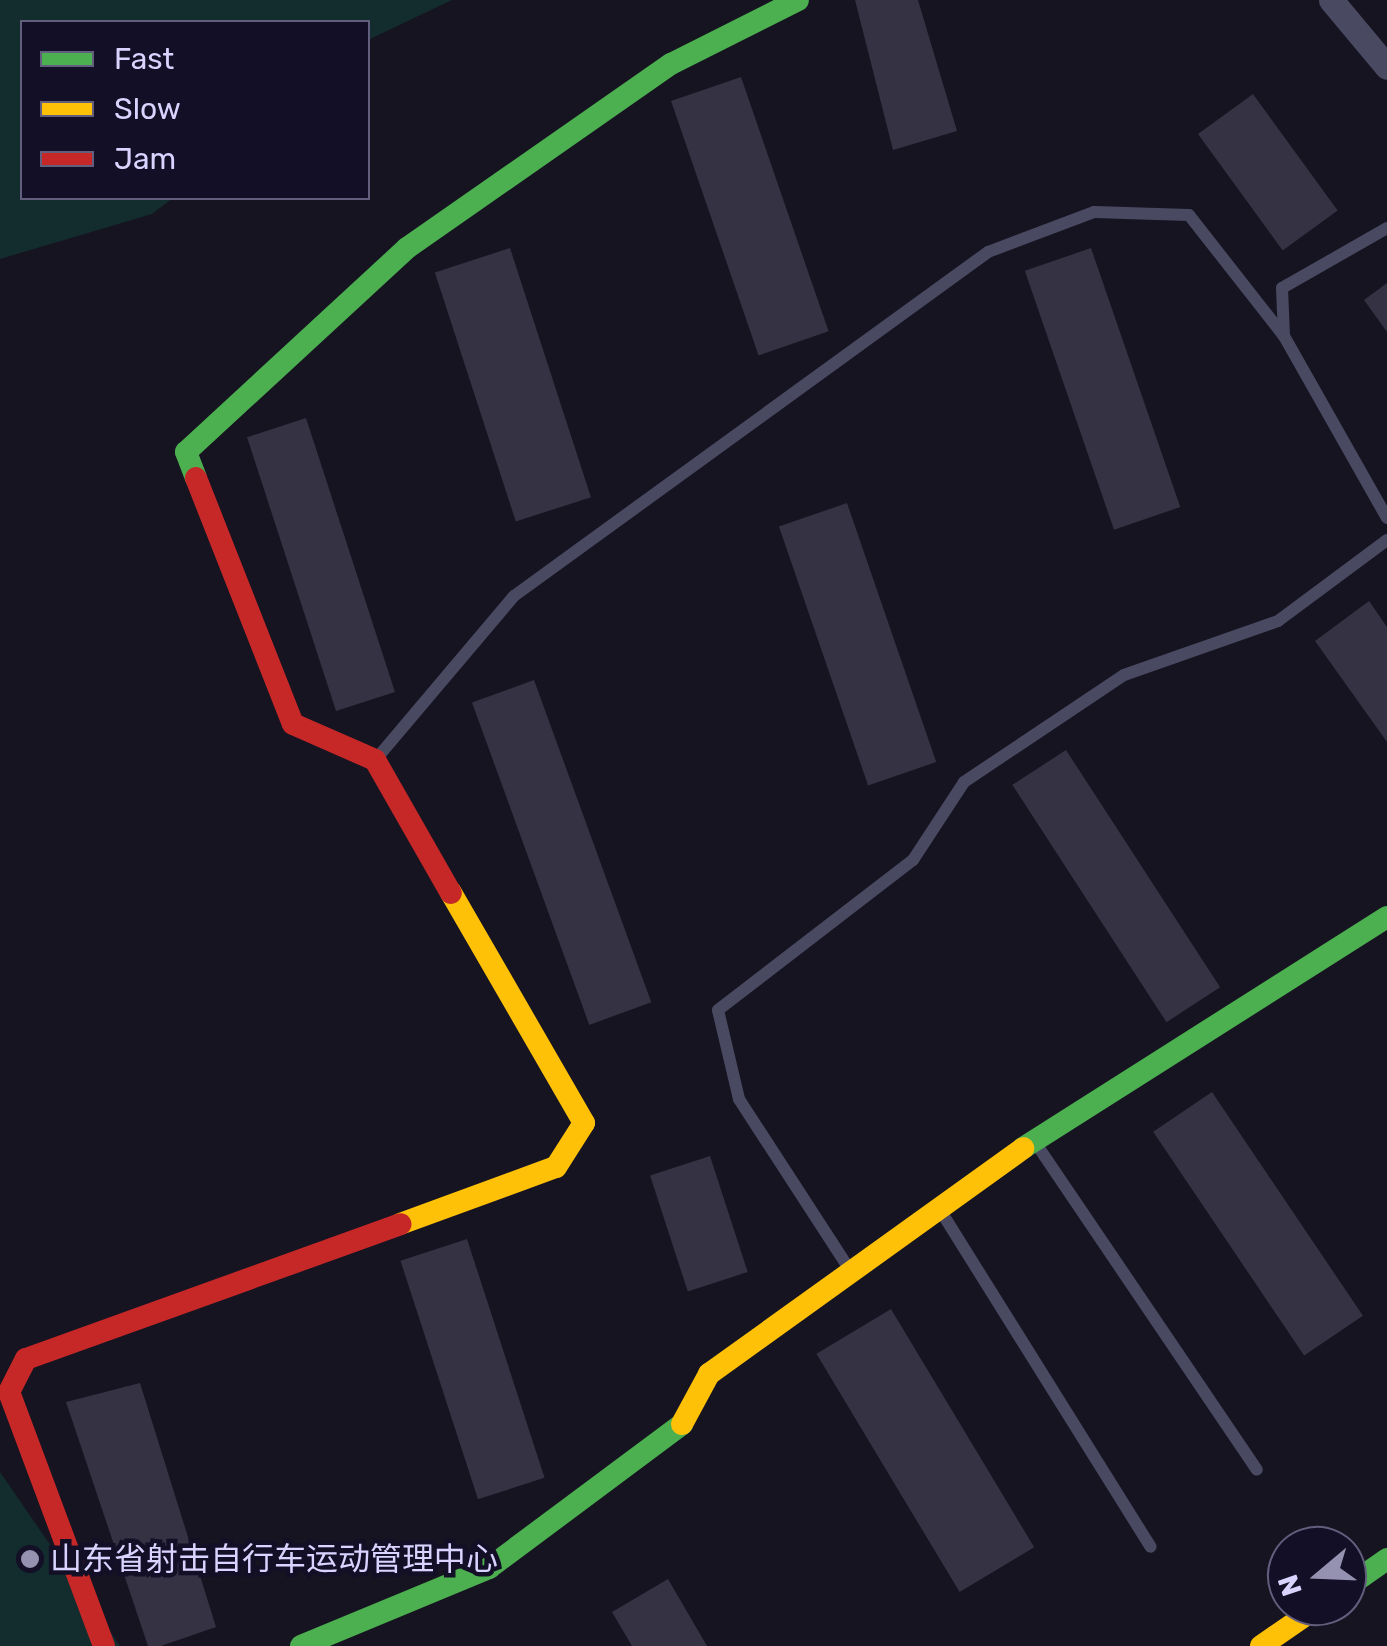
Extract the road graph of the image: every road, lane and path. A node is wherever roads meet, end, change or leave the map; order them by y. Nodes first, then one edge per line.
1 (798, 0) edge
2 (1331, 0) edge
3 (1387, 67) edge
4 (1387, 228) edge
5 (1284, 336) junction
6 (1387, 518) edge
7 (1387, 540) edge
8 (376, 760) junction
9 (1387, 917) edge
10 (1034, 1141) junction
11 (936, 1203) junction
12 (849, 1268) junction
13 (1257, 1470) dead end
14 (1151, 1546) dead end
15 (1290, 1626) edge
16 (104, 1646) edge
17 (301, 1646) edge
18 (1261, 1646) edge

1 - 8 street
2 - 3 street
4 - 5 lane
5 - 6 lane
5 - 8 lane
7 - 12 lane
8 - 16 street
9 - 10 street
10 - 11 street
10 - 13 lane
11 - 12 street
11 - 14 lane
12 - 17 street
15 - 18 street

